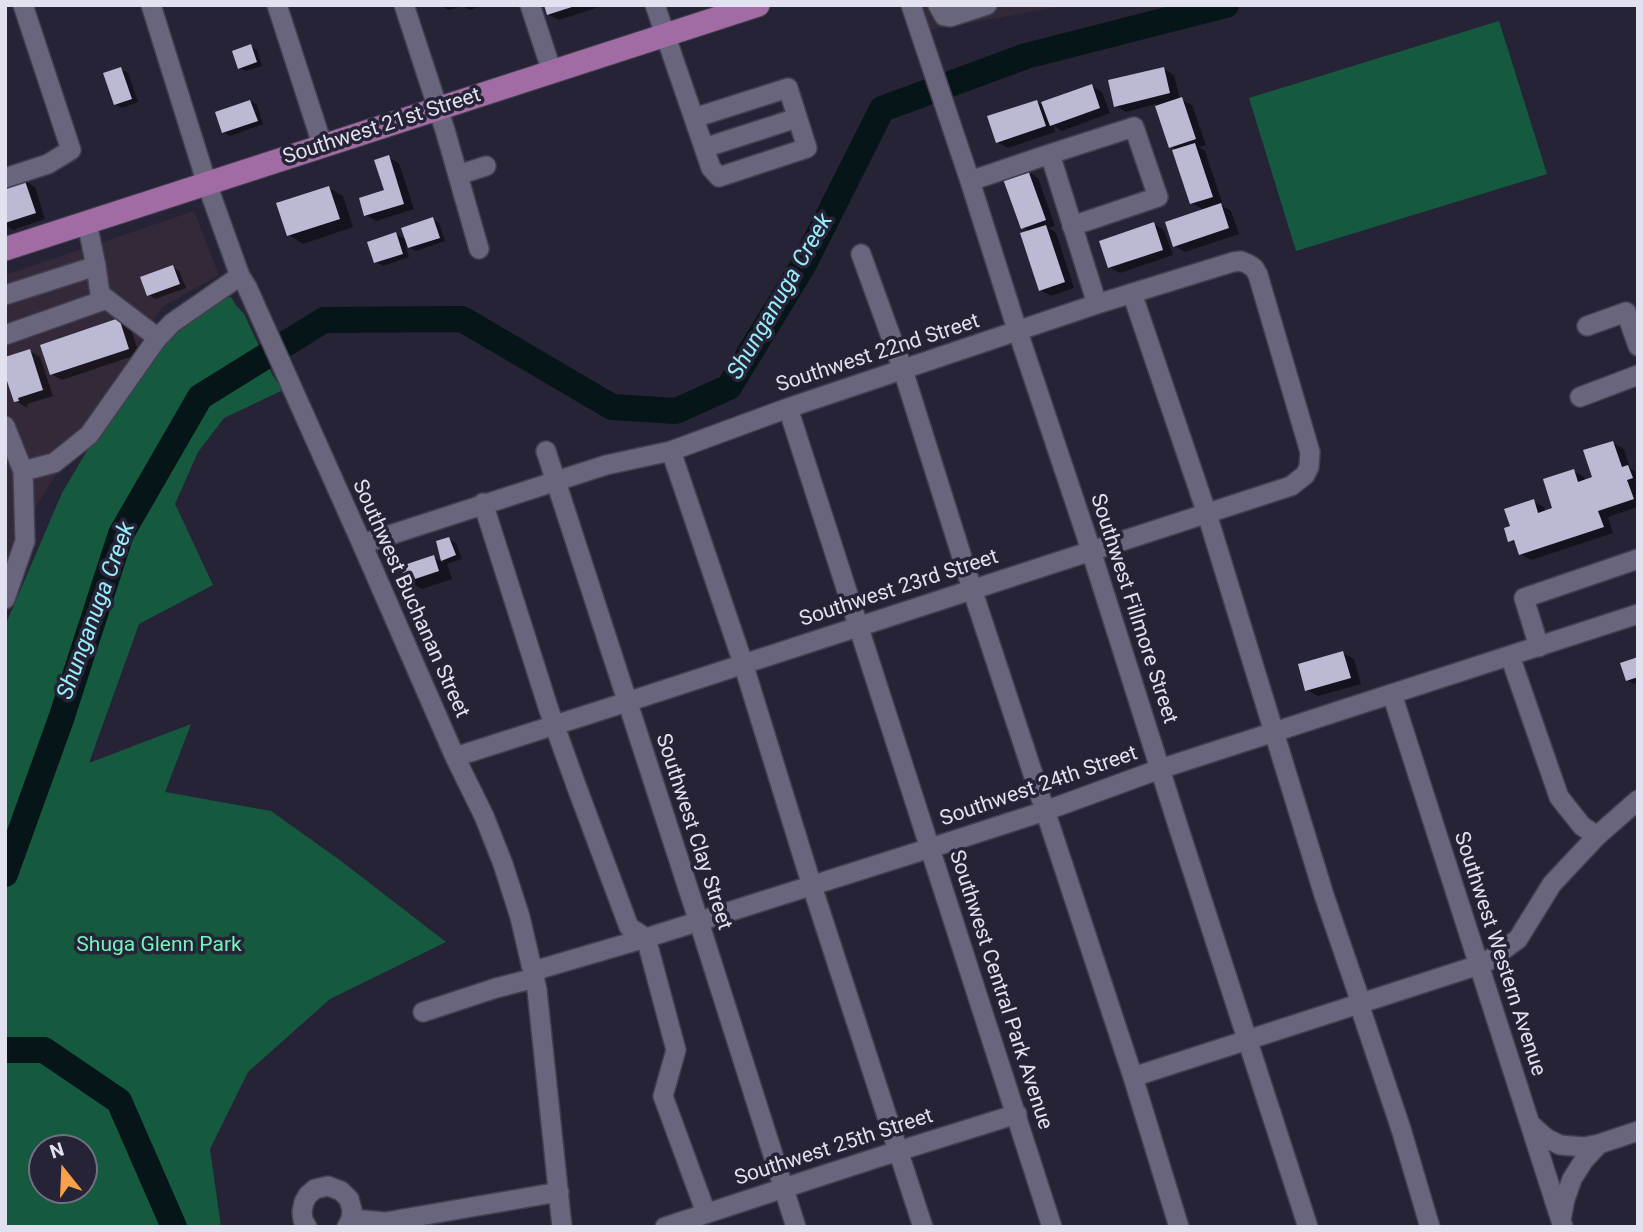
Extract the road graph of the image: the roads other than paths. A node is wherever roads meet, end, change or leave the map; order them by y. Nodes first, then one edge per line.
1 (23, 5) edge
2 (151, 5) edge
3 (277, 5) edge
4 (404, 5) edge
5 (530, 5) edge
6 (654, 5) edge
7 (758, 5) edge
8 (911, 5) edge
9 (938, 5) edge
10 (987, 5) edge
11 (666, 36) junction
12 (552, 72) junction
13 (438, 109) junction
14 (694, 118) junction
15 (797, 118) junction
16 (323, 146) junction
17 (704, 148) junction
18 (1050, 154) junction
19 (486, 166) dead end
20 (458, 175) junction
21 (5, 178) edge
22 (970, 181) junction
23 (206, 184) junction
24 (87, 223) junction
25 (1072, 226) junction
26 (5, 249) edge
27 (478, 249) dead end
28 (861, 254) dead end
29 (96, 266) junction
30 (240, 276) junction
31 (1132, 293) junction
32 (5, 295) edge
33 (107, 299) junction
34 (1097, 304) junction
35 (1587, 326) dead end
36 (1018, 332) junction
37 (5, 335) edge
38 (158, 338) junction
39 (1638, 346) edge
40 (903, 370) junction
41 (1638, 375) edge
42 (1580, 397) dead end
43 (788, 408) junction
44 (1302, 425) joint
45 (5, 426) edge
46 (546, 451) dead end
47 (671, 451) junction
48 (23, 471) junction
49 (555, 480) junction
50 (483, 503) junction
51 (1207, 514) junction
52 (362, 544) junction
53 (1091, 550) junction
54 (1638, 559) edge
55 (972, 589) junction
56 (5, 598) edge
57 (1638, 614) edge
58 (858, 627) junction
59 (1539, 647) junction
60 (1510, 656) junction
61 (743, 663) junction
62 (1392, 694) junction
63 (627, 702) junction
64 (554, 726) junction
65 (1274, 732) junction
66 (455, 757) junction
67 (1160, 769) junction
68 (1638, 800) edge
69 (1045, 811) junction
70 (1597, 836) junction
71 (931, 848) junction
72 (812, 886) junction
73 (699, 922) junction
74 (646, 938) junction
75 (1479, 965) junction
76 (534, 975) junction
77 (1359, 1004) junction
78 (423, 1012) dead end
79 (1248, 1039) junction
80 (1133, 1077) junction
81 (1017, 1114) junction
82 (1529, 1121) junction
83 (1638, 1131) edge
84 (1598, 1144) junction
85 (898, 1151) junction
86 (784, 1188) junction
87 (559, 1192) junction
88 (706, 1213) junction
89 (349, 1223) edge
90 (1562, 1224) edge
91 (670, 1226) edge
92 (307, 1227) edge
93 (562, 1227) edge
94 (796, 1227) edge
95 (923, 1227) edge
96 (1052, 1227) edge
97 (1179, 1227) edge
98 (1308, 1227) edge
99 (1430, 1227) edge

1 - 21 street
2 - 23 street, Southwest Buchanan Street
3 - 16 street
4 - 13 street
5 - 12 street
6 - 11 street
7 - 11 main road, Southwest 21st Street
8 - 22 street, Southwest Fillmore Street
9 - 10 street
11 - 12 main road, Southwest 21st Street
11 - 14 street
12 - 13 main road, Southwest 21st Street
13 - 16 main road, Southwest 21st Street
13 - 20 street
14 - 15 street
14 - 17 street
15 - 17 street
15 - 17 street
16 - 23 main road, Southwest 21st Street
18 - 22 street
18 - 25 street
18 - 25 street
19 - 20 street
20 - 27 street
22 - 36 street, Southwest Fillmore Street
23 - 24 main road, Southwest 21st Street
23 - 30 street, Southwest Buchanan Street
24 - 26 main road, Southwest 21st Street
24 - 29 street
25 - 34 street
28 - 40 street
29 - 32 street
29 - 33 street
30 - 38 street
30 - 52 street, Southwest Buchanan Street
31 - 34 street, Southwest 22nd Street
31 - 44 street, Southwest 22nd Street
31 - 51 street
33 - 37 street
33 - 38 street
34 - 36 street, Southwest 22nd Street
35 - 39 street
36 - 40 street, Southwest 22nd Street
36 - 53 street, Southwest Fillmore Street
38 - 48 street
40 - 43 street, Southwest 22nd Street
40 - 55 street
41 - 42 street
43 - 47 street, Southwest 22nd Street
43 - 58 street, Southwest Central Park Avenue
44 - 51 street, Southwest 23rd Street
45 - 48 street
46 - 49 street, Southwest Clay Street
47 - 49 street, Southwest 22nd Street
47 - 61 street
48 - 56 street
49 - 50 street, Southwest 22nd Street
49 - 63 street, Southwest Clay Street
50 - 52 street, Southwest 22nd Street
50 - 64 street
51 - 53 street, Southwest 23rd Street
51 - 65 street
52 - 66 street, Southwest Buchanan Street
53 - 55 street, Southwest 23rd Street
53 - 67 street, Southwest Fillmore Street
54 - 59 street
55 - 58 street, Southwest 23rd Street
55 - 69 street
57 - 59 street, Southwest 24th Street
58 - 61 street, Southwest 23rd Street
58 - 71 street, Southwest Central Park Avenue
59 - 60 street, Southwest 24th Street
60 - 62 street, Southwest 24th Street
60 - 70 street
61 - 63 street, Southwest 23rd Street
61 - 72 street
62 - 65 street, Southwest 24th Street
62 - 75 street, Southwest Western Avenue
63 - 64 street, Southwest 23rd Street
63 - 73 street, Southwest Clay Street
64 - 66 street, Southwest 23rd Street
64 - 74 street
65 - 67 street, Southwest 24th Street
65 - 77 street
66 - 76 street, Southwest Buchanan Street
67 - 69 street, Southwest 24th Street
67 - 79 street, Southwest Fillmore Street
68 - 70 street
69 - 71 street, Southwest 24th Street
69 - 80 street
70 - 75 street
71 - 72 street, Southwest 24th Street
71 - 81 street, Southwest Central Park Avenue
72 - 73 street, Southwest 24th Street
72 - 85 street
73 - 74 street, Southwest 24th Street
73 - 86 street, Southwest Clay Street
74 - 76 street, Southwest 24th Street
74 - 88 street
75 - 77 street
75 - 82 street, Southwest Western Avenue
76 - 78 street, Southwest 24th Street
76 - 87 street, Southwest Buchanan Street
77 - 79 street
77 - 99 street
79 - 80 street
79 - 98 street, Southwest Fillmore Street
80 - 97 street
81 - 85 street, Southwest 25th Street
81 - 96 street, Southwest Central Park Avenue
82 - 84 street
82 - 90 street, Southwest Western Avenue
83 - 84 street
84 - 90 street
85 - 86 street, Southwest 25th Street
85 - 95 street
86 - 88 street, Southwest 25th Street
86 - 94 street, Southwest Clay Street
87 - 89 street
87 - 93 street, Southwest Buchanan Street
88 - 91 street, Southwest 25th Street
89 - 92 street

